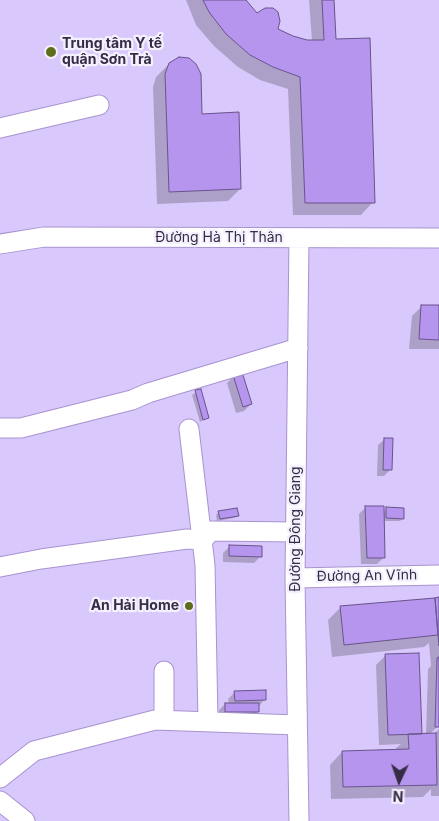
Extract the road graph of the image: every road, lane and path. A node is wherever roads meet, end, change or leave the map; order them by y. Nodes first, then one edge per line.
1 (99, 105) dead end
2 (0, 128) edge
3 (299, 238) junction
4 (439, 238) edge
5 (0, 244) edge
6 (298, 348) junction
7 (0, 428) edge
8 (189, 429) dead end
9 (296, 532) junction
10 (203, 540) junction
11 (0, 567) edge
12 (439, 575) edge
13 (295, 578) junction
14 (164, 671) dead end
15 (164, 720) junction
16 (208, 722) junction
17 (297, 725) junction
18 (0, 778) edge
19 (0, 801) edge
20 (24, 821) edge
21 (299, 821) edge

1 - 2 street
3 - 4 street, Đường Hà Thị Thân
3 - 5 street, Đường Hà Thị Thân
3 - 6 street, Đường Đông Giang
6 - 7 street
6 - 9 street, Đường Đông Giang
8 - 10 street
9 - 10 street
9 - 13 street, Đường Đông Giang
10 - 11 street
10 - 16 street
12 - 13 street, Đường An Vĩnh
13 - 17 street, Đường Đông Giang
14 - 15 street
15 - 16 street
15 - 18 street
16 - 17 street
17 - 21 street, Đường Đông Giang
19 - 20 street

